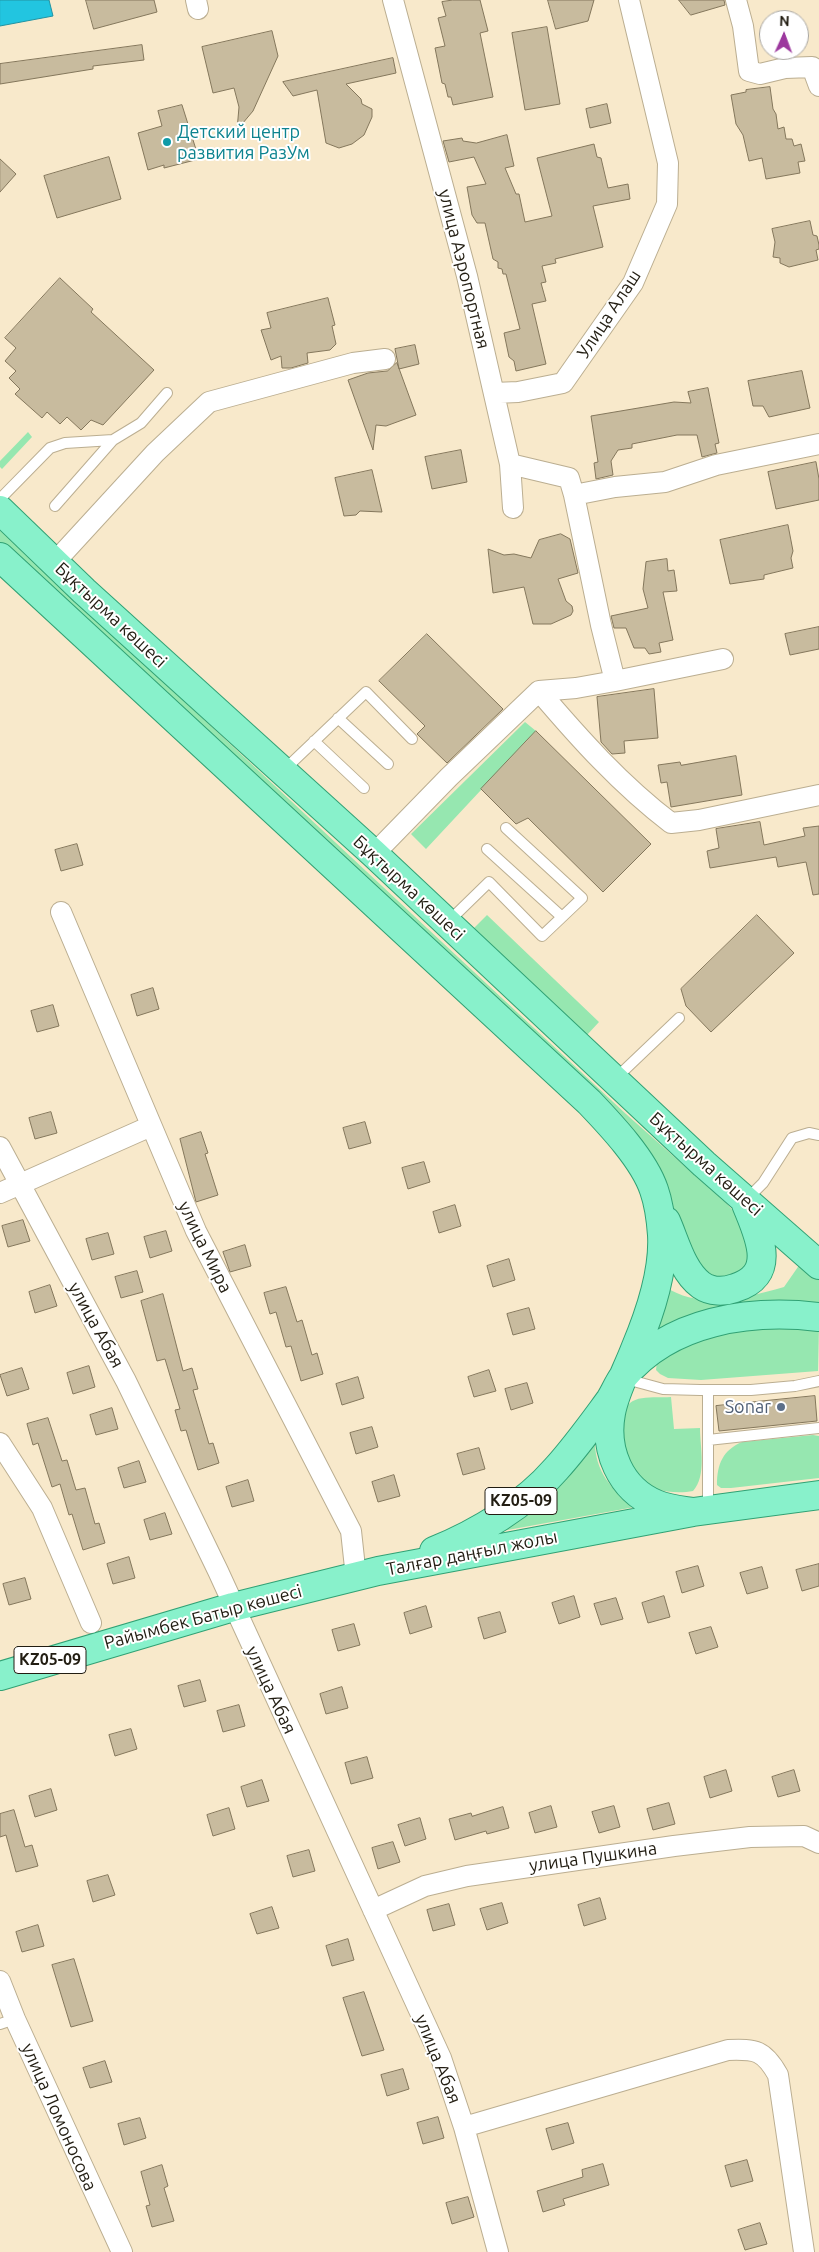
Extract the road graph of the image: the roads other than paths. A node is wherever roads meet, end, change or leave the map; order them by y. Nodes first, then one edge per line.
1 (393, 0) edge
2 (629, 0) edge
3 (736, 0) edge
4 (819, 86) edge
5 (385, 359) dead end
6 (167, 392) dead end
7 (494, 393) junction
8 (113, 440) junction
9 (819, 444) edge
10 (510, 464) junction
11 (574, 495) junction
12 (0, 498) edge
13 (55, 506) dead end
14 (514, 508) dead end
15 (0, 510) edge
16 (0, 557) edge
17 (54, 563) junction
18 (723, 659) dead end
19 (615, 680) junction
20 (539, 691) junction
21 (338, 718) junction
22 (412, 739) dead end
23 (314, 741) junction
24 (388, 764) dead end
25 (282, 771) junction
26 (364, 788) dead end
27 (819, 795) edge
28 (506, 828) dead end
29 (487, 849) dead end
30 (374, 854) junction
31 (61, 912) dead end
32 (562, 917) junction
33 (447, 923) junction
34 (680, 1018) dead end
35 (614, 1080) junction
36 (150, 1126) junction
37 (819, 1135) edge
38 (0, 1146) edge
39 (19, 1184) junction
40 (654, 1189) junction
41 (0, 1194) edge
42 (745, 1201) junction
43 (819, 1265) edge
44 (819, 1317) edge
45 (622, 1378) junction
46 (819, 1381) edge
47 (708, 1390) junction
48 (819, 1428) edge
49 (708, 1440) junction
50 (0, 1445) edge
51 (819, 1496) edge
52 (701, 1510) junction
53 (367, 1574) junction
54 (233, 1607) junction
55 (91, 1624) dead end
56 (0, 1676) edge
57 (819, 1843) edge
58 (373, 1910) junction
59 (0, 1981) edge
60 (7, 2022) edge
61 (464, 2127) junction
62 (122, 2252) edge
63 (498, 2252) edge
64 (804, 2252) edge

1 - 7 street, улица Аэропортная
2 - 7 street, Улица Алаш
3 - 4 street
5 - 17 street
6 - 8 lane
7 - 10 street, улица Аэропортная
8 - 12 lane
8 - 13 lane
9 - 11 street
10 - 11 street
10 - 14 street, улица Аэропортная
11 - 19 street
15 - 17 main road, Бұқтырма көшесі
16 - 40 main road, Бұқтырма көшесі
17 - 25 main road, Бұқтырма көшесі
18 - 19 street
19 - 20 street
20 - 27 street
20 - 30 street
21 - 22 lane
21 - 23 lane
21 - 24 lane
23 - 25 lane
23 - 26 lane
25 - 30 main road, Бұқтырма көшесі
28 - 32 lane
29 - 32 lane
30 - 33 main road, Бұқтырма көшесі
31 - 36 street, улица Мира
32 - 33 lane
33 - 35 main road, Бұқтырма көшесі
34 - 35 lane
35 - 42 main road, Бұқтырма көшесі
36 - 39 street
36 - 53 street, улица Мира
37 - 42 lane
38 - 39 street, улица Абая
39 - 41 street
39 - 54 street, улица Абая
40 - 42 main road
40 - 45 main road, Бұқтырма көшесі
42 - 43 main road, Бұқтырма көшесі
44 - 45 main road, KZ05-09
45 - 47 lane
45 - 52 main road, KZ05-09
45 - 53 main road, Талғар даңғыл жолы / KZ05-09
46 - 47 lane
47 - 49 lane
48 - 49 lane
49 - 52 lane
50 - 55 street
51 - 52 main road, Талғар даңғыл жолы / KZ05-09
52 - 53 main road, Талғар даңғыл жолы / KZ05-09
53 - 54 main road, Райымбек Батыр көшесі / KZ05-09
54 - 56 main road, Райымбек Батыр көшесі / KZ05-09
54 - 58 street, улица Абая
57 - 58 street, улица Пушкина
58 - 61 street, улица Абая
59 - 60 street, улица Ломоносова
60 - 62 street, улица Ломоносова
61 - 63 street, улица Абая
61 - 64 street

